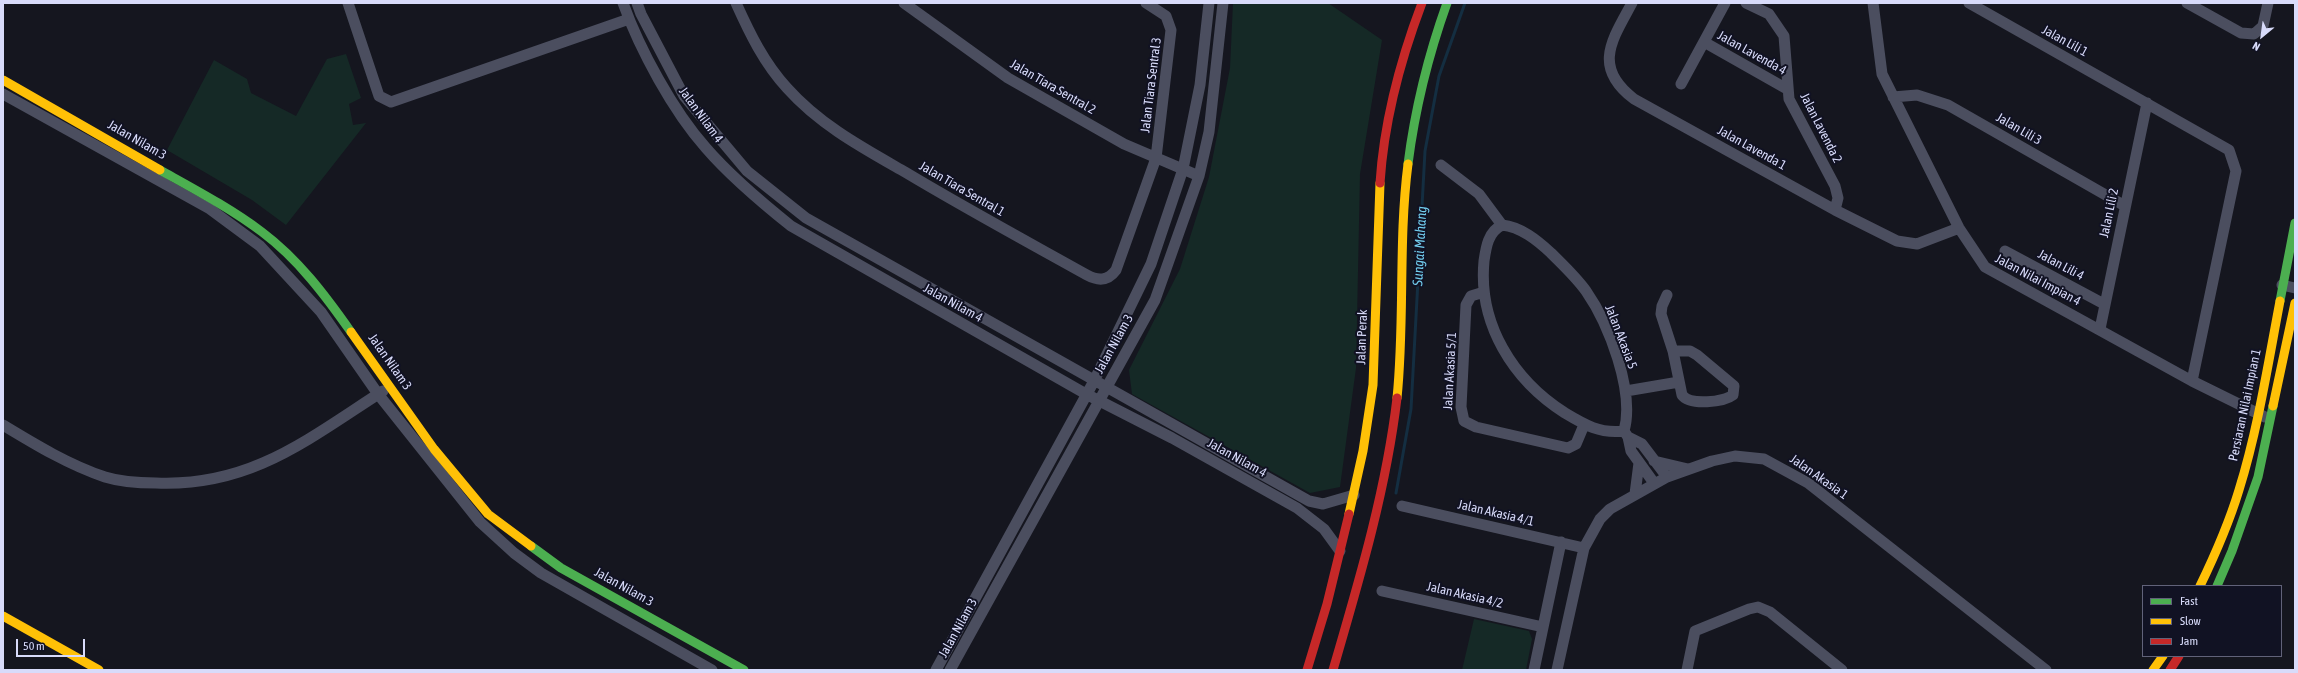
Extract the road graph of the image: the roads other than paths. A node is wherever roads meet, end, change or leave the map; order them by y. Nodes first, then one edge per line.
1 (348, 3) edge
2 (623, 3) edge
3 (637, 3) edge
4 (736, 3) edge
5 (904, 3) edge
6 (1146, 3) edge
7 (1209, 3) edge
8 (1223, 3) edge
9 (1422, 3) edge
10 (1447, 3) edge
11 (1632, 3) edge
12 (1726, 3) edge
13 (1746, 3) edge
14 (1873, 3) edge
15 (1969, 3) edge
16 (2187, 3) edge
17 (2268, 3) edge
18 (629, 19) junction
19 (1704, 42) junction
20 (3, 80) edge
21 (1681, 84) dead end
22 (1787, 89) junction
23 (3, 94) edge
24 (1893, 97) junction
25 (2147, 103) junction
26 (1156, 158) junction
27 (1441, 165) dead end
28 (1183, 169) junction
29 (1199, 176) junction
30 (2125, 206) junction
31 (1835, 210) junction
32 (2295, 223) edge
33 (1502, 225) junction
34 (1959, 228) junction
35 (2005, 251) dead end
36 (2282, 285) junction
37 (2295, 288) edge
38 (1484, 292) junction
39 (1667, 295) dead end
40 (2295, 303) edge
41 (2104, 304) junction
42 (2100, 329) junction
43 (1673, 351) junction
44 (1094, 381) junction
45 (2192, 381) junction
46 (1679, 382) junction
47 (389, 387) junction
48 (1106, 388) junction
49 (1626, 391) junction
50 (378, 394) junction
51 (1086, 394) junction
52 (1099, 400) junction
53 (2258, 416) junction
54 (2271, 419) junction
55 (1584, 425) junction
56 (3, 426) edge
57 (1626, 434) junction
58 (1654, 460) junction
59 (1639, 462) junction
60 (1688, 469) junction
61 (1667, 477) junction
62 (1654, 483) junction
63 (1635, 494) junction
64 (1354, 495) junction
65 (1402, 506) dead end
66 (1561, 542) junction
67 (1584, 548) junction
68 (1340, 550) junction
69 (2200, 585) edge
70 (2217, 585) edge
71 (1382, 591) dead end
72 (3, 616) edge
73 (1543, 627) junction
74 (2162, 657) edge
75 (2178, 657) edge
76 (2043, 669) edge
77 (100, 670) edge
78 (712, 670) edge
79 (744, 670) edge
80 (936, 670) edge
81 (950, 670) edge
82 (1309, 670) edge
83 (1333, 670) edge
84 (1534, 670) edge
85 (1557, 670) edge
86 (1687, 670) edge
87 (1842, 670) edge
88 (2153, 670) edge
89 (2170, 670) edge

1 - 18 street
2 - 18 street, Jalan Nilam 4
3 - 44 street, Jalan Nilam 4
4 - 26 street, Jalan Tiara Sentral 1
5 - 26 street, Jalan Tiara Sentral 2
6 - 26 street, Jalan Tiara Sentral 3
7 - 28 street, Jalan Nilam 3
8 - 29 street, Jalan Nilam 3
9 - 64 street, Jalan Perak
10 - 83 street
11 - 31 street, Jalan Lavenda 1
12 - 19 street
13 - 22 street, Jalan Lavenda 2
14 - 24 street, Jalan Nilai Impian 4
15 - 25 street, Jalan Lili 1
16 - 17 street
18 - 51 street, Jalan Nilam 4
19 - 21 street
19 - 22 street, Jalan Lavenda 4
20 - 47 street, Jalan Nilam 3
22 - 31 street, Jalan Lavenda 2
23 - 50 street, Jalan Nilam 3
24 - 30 street, Jalan Lili 3
24 - 34 street, Jalan Nilai Impian 4
25 - 30 street, Jalan Lili 2
25 - 45 street, Jalan Lili 1
26 - 28 street, Jalan Tiara Sentral 2
27 - 33 street
28 - 29 street, Jalan Tiara Sentral 2
28 - 44 street, Jalan Nilam 3
29 - 48 street, Jalan Nilam 3
30 - 41 street, Jalan Lili 2
31 - 34 street, Jalan Lavenda 1
32 - 36 street, Persiaran Nilai Impian 1
33 - 38 street
33 - 49 street, Jalan Akasia 5
34 - 42 street, Jalan Nilai Impian 4
35 - 41 street, Jalan Lili 4
36 - 37 street
36 - 53 street, Persiaran Nilai Impian 1
38 - 55 street
38 - 55 street, Jalan Akasia 5/1
39 - 43 street
40 - 54 street
41 - 42 street, Jalan Lili 2
42 - 45 street, Jalan Nilai Impian 4
43 - 46 street
43 - 46 street
44 - 48 street, Jalan Nilam 4
44 - 51 street, Jalan Nilam 3
45 - 53 street, Jalan Nilai Impian 4
46 - 49 street
47 - 50 street
47 - 79 street, Jalan Nilam 3
48 - 52 street, Jalan Nilam 3
48 - 64 street, Jalan Nilam 4
49 - 57 street, Jalan Akasia 5
50 - 56 street
50 - 78 street, Jalan Nilam 3
51 - 52 street, Jalan Nilam 4
51 - 80 street, Jalan Nilam 3
52 - 68 street, Jalan Nilam 4
52 - 81 street, Jalan Nilam 3
53 - 54 street, Jalan Nilai Impian 4
53 - 69 street, Persiaran Nilai Impian 1
54 - 70 street
55 - 57 street
57 - 58 street
57 - 59 street
58 - 60 street
58 - 61 street
59 - 62 street
59 - 63 street
60 - 61 street, Jalan Akasia 1
60 - 76 street, Jalan Akasia 1
61 - 62 street, Jalan Akasia 1
62 - 63 street, Jalan Akasia 1
63 - 67 street, Jalan Akasia 1
64 - 68 street, Jalan Perak
65 - 66 street, Jalan Akasia 4/1
66 - 67 street, Jalan Akasia 4/1
66 - 73 street
67 - 85 street, Jalan Akasia 1
68 - 82 street, Jalan Perak
71 - 73 street, Jalan Akasia 4/2
72 - 77 street
73 - 84 street
74 - 88 street
75 - 89 street
86 - 87 street

